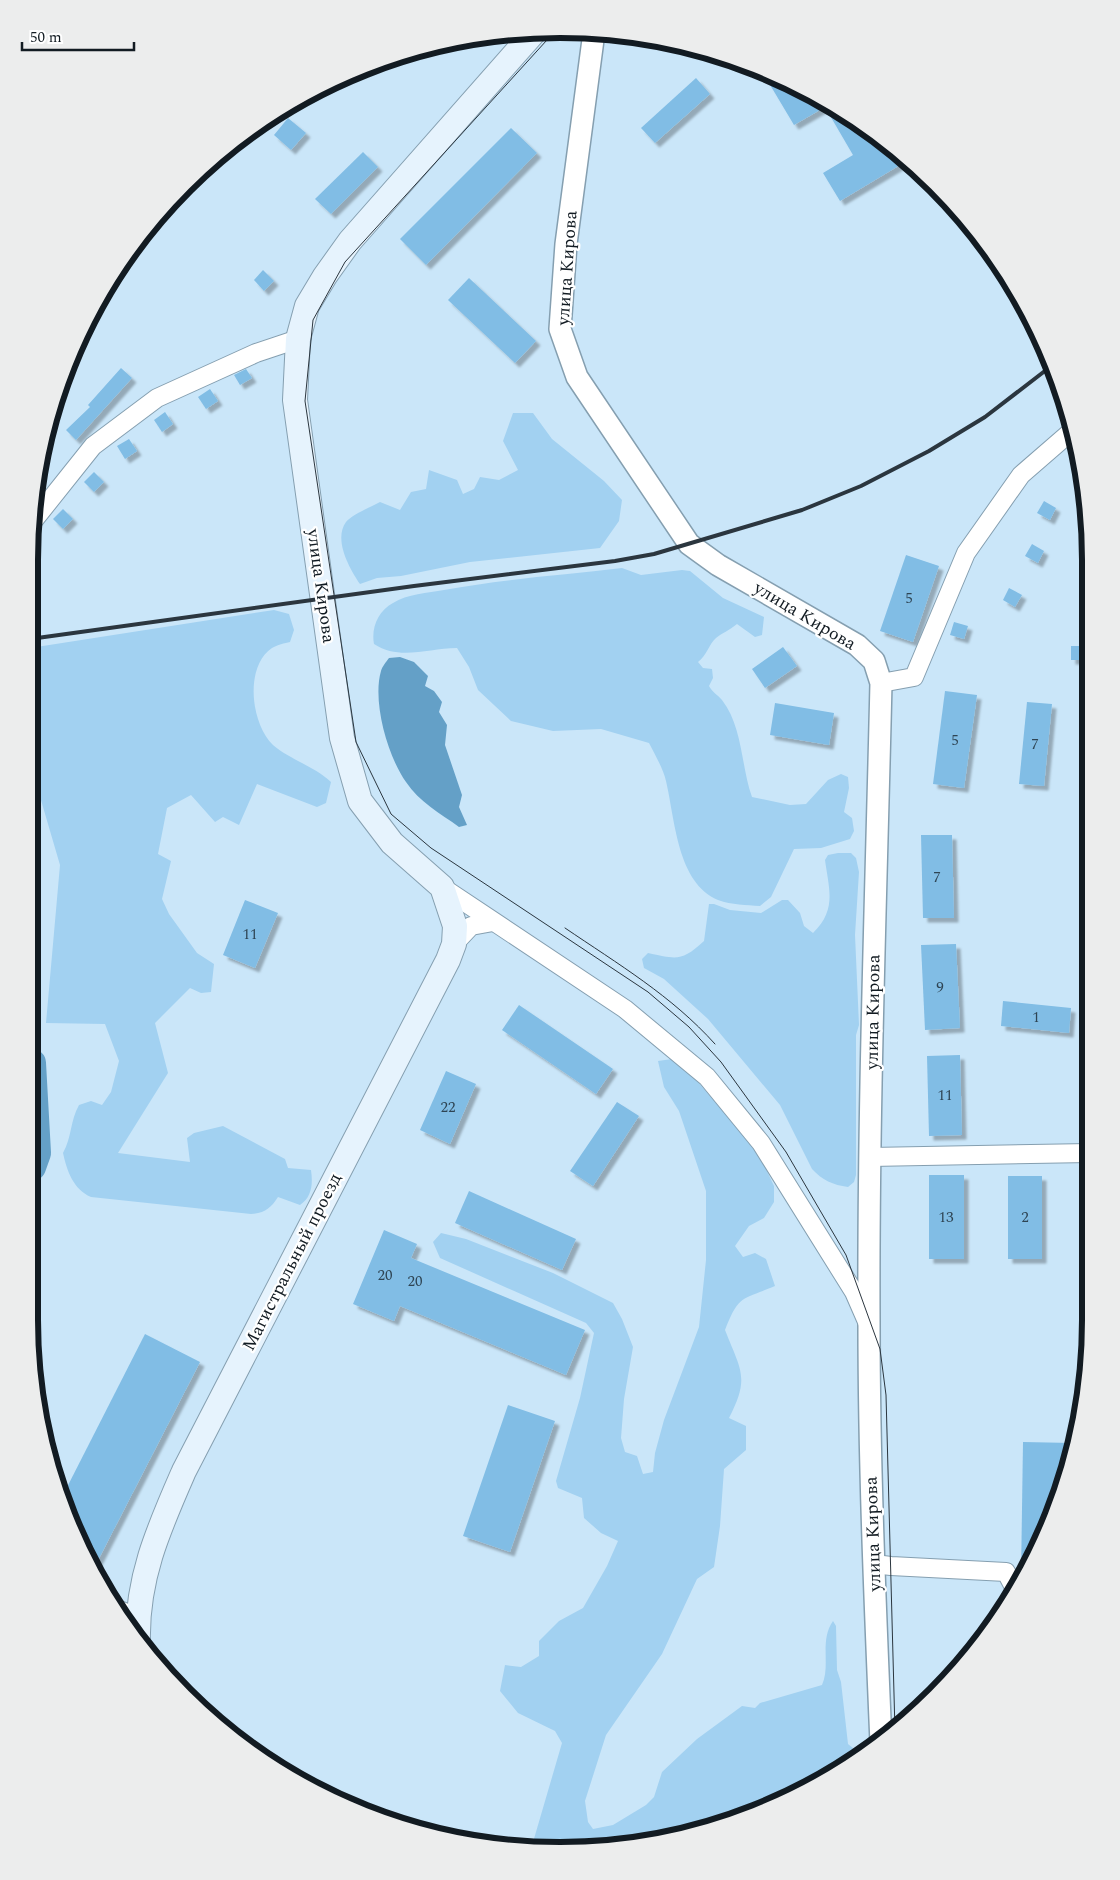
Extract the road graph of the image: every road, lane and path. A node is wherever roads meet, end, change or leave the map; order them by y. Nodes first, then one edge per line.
1 (528, 39) edge
2 (593, 39) edge
3 (298, 339) junction
4 (1067, 435) edge
5 (40, 512) edge
6 (881, 683) junction
7 (442, 887) junction
8 (493, 922) junction
9 (454, 944) junction
10 (1082, 1152) edge
11 (870, 1157) junction
12 (869, 1324) junction
13 (874, 1564) junction
14 (1011, 1583) edge
15 (127, 1613) edge
16 (881, 1733) edge

1 - 3 main road, улица Кирова
2 - 6 street, улица Кирова
3 - 5 street
3 - 7 main road, улица Кирова
4 - 6 street
6 - 11 street, улица Кирова
7 - 8 street, улица Кирова
7 - 9 main road, Магистральный проезд
8 - 9 street
8 - 12 street, улица Кирова
9 - 15 main road, Магистральный проезд
10 - 11 street
11 - 12 street, улица Кирова
12 - 13 street, улица Кирова
13 - 14 street
13 - 16 street, улица Кирова

